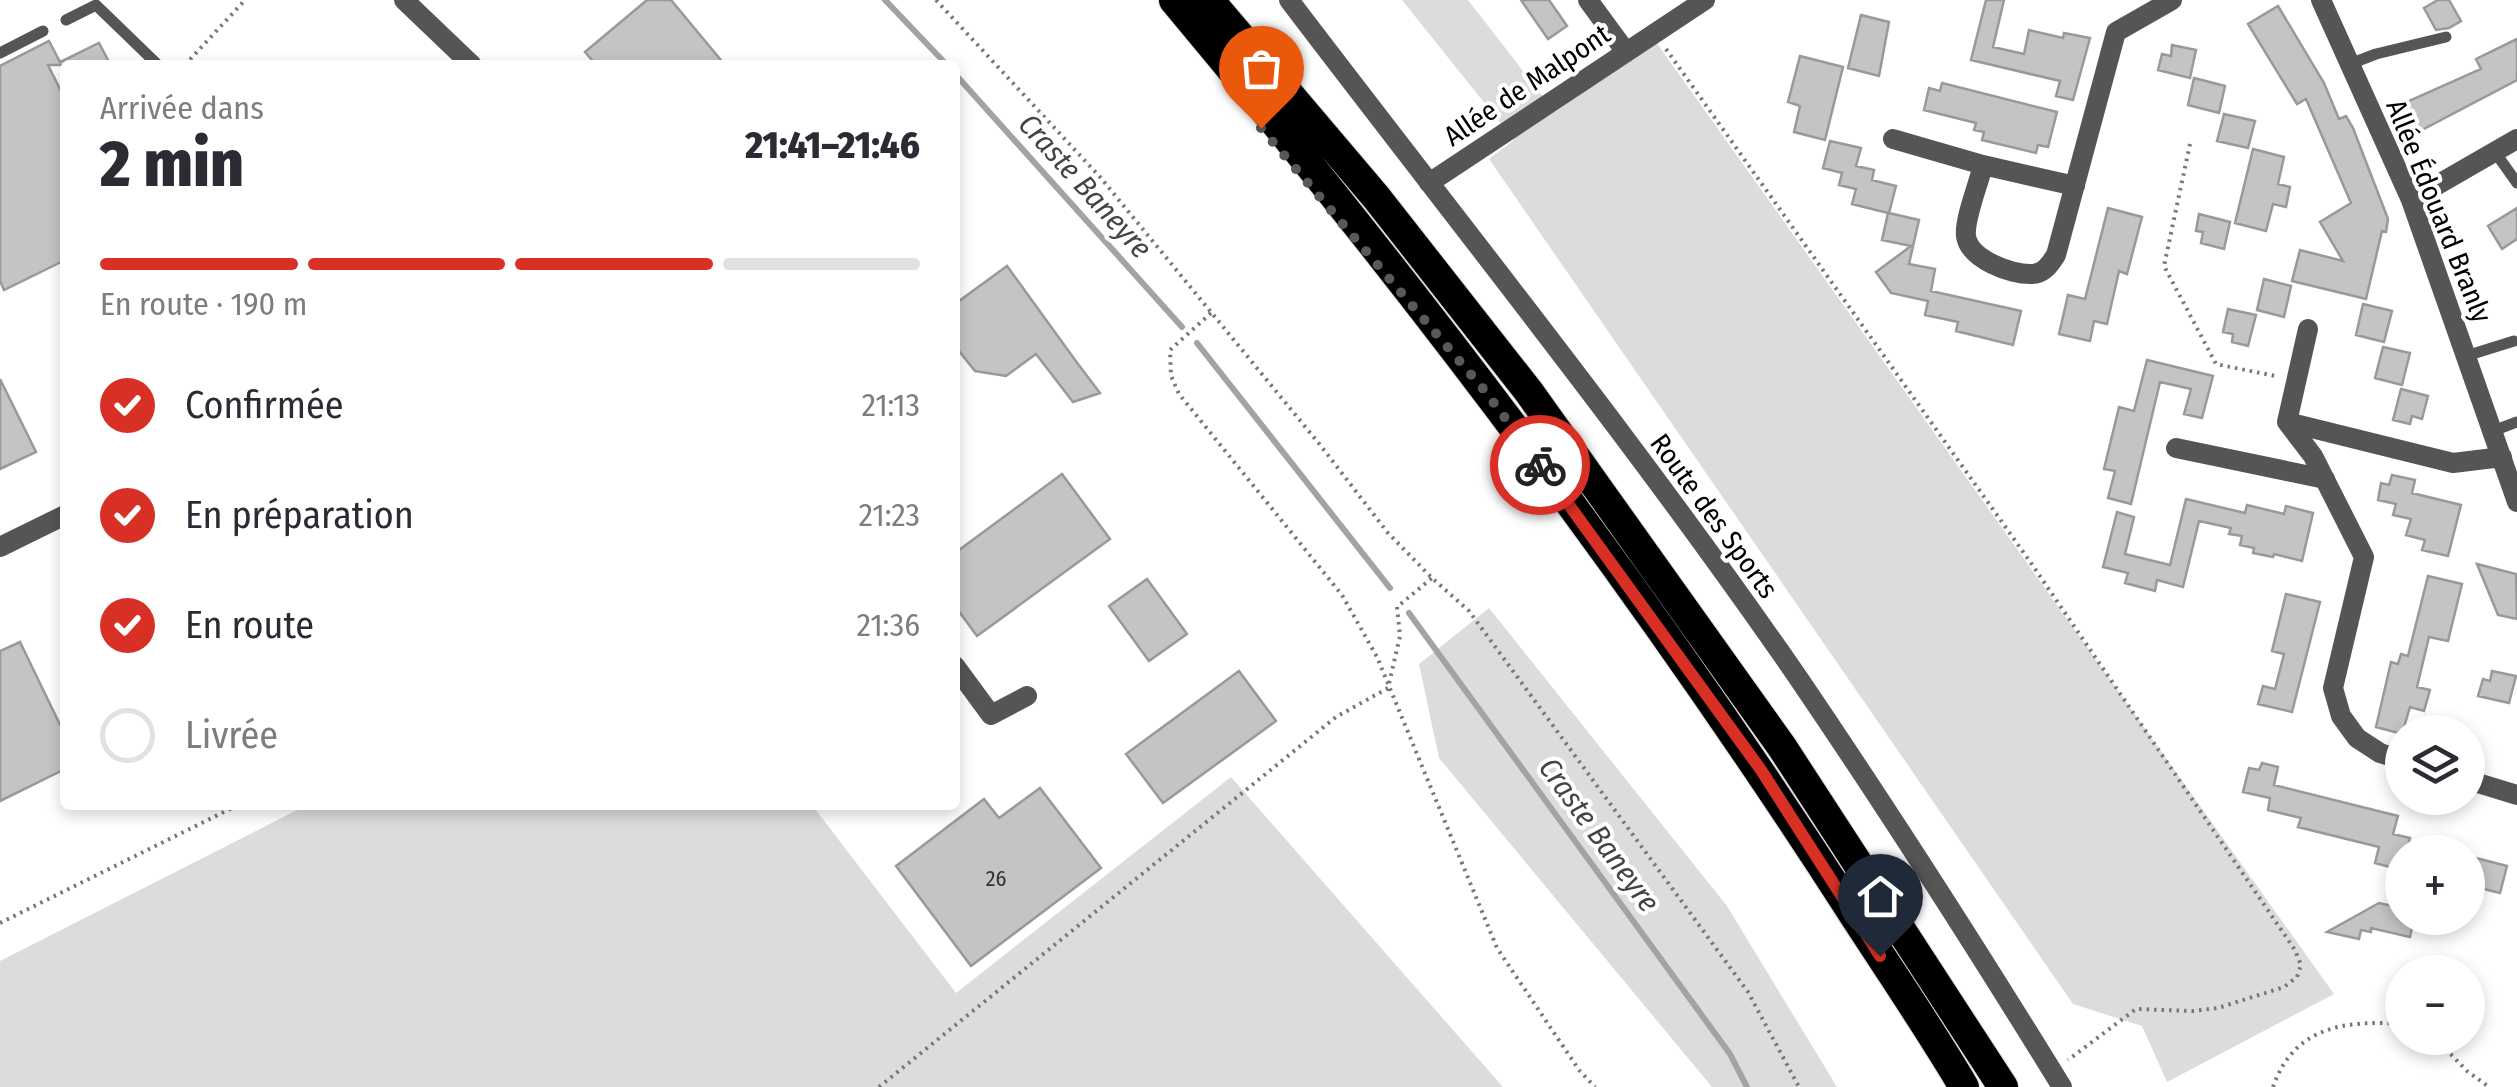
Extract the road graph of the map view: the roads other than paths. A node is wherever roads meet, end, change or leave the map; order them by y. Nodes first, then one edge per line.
1 (404, 0) edge
2 (1154, 0) edge
3 (1174, 0) edge
4 (1208, 0) edge
5 (1228, 0) edge
6 (1289, 0) edge
7 (1588, 0) edge
8 (1705, 0) edge
9 (2172, 0) edge
10 (2321, 0) edge
11 (66, 20) dead end
12 (43, 31) dead end
13 (2446, 37) dead end
14 (1626, 52) junction
15 (0, 53) edge
16 (153, 60) edge
17 (467, 60) edge
18 (2350, 64) junction
19 (1894, 139) dead end
20 (2517, 139) edge
21 (2494, 152) junction
22 (1983, 165) junction
23 (1429, 183) junction
24 (2517, 183) edge
25 (2075, 186) junction
26 (1376, 197) junction
27 (2411, 200) junction
28 (2308, 329) dead end
29 (2514, 341) dead end
30 (2466, 356) junction
31 (1485, 391) junction
32 (2287, 422) junction
33 (2517, 422) edge
34 (2493, 432) junction
35 (2176, 448) dead end
36 (2502, 457) junction
37 (2325, 480) junction
38 (2517, 502) edge
39 (60, 517) edge
40 (0, 547) edge
41 (960, 673) edge
42 (1026, 696) dead end
43 (2385, 755) edge
44 (2485, 785) edge
45 (2517, 795) edge
46 (2057, 1080) edge
47 (1964, 1087) edge
48 (2003, 1087) edge

1 - 17 street
2 - 31 highway
3 - 31 highway
4 - 26 highway
5 - 26 highway
6 - 23 street, Route des Sports
7 - 14 street
8 - 14 street, Allée de Malpont
9 - 25 street
10 - 18 street, Allée Édouard Branly
11 - 16 lane
12 - 15 lane
13 - 18 lane
14 - 23 street, Allée de Malpont
18 - 27 street, Allée Édouard Branly
19 - 22 street
20 - 21 street
21 - 24 lane
21 - 27 street
22 - 25 street
22 - 25 street
23 - 46 street, Route des Sports
26 - 48 highway
27 - 30 street, Allée Édouard Branly
28 - 32 street
29 - 30 lane
30 - 34 street, Allée Édouard Branly
31 - 47 highway
32 - 36 street
32 - 37 street
33 - 34 lane
34 - 36 street, Allée Édouard Branly
35 - 37 street
36 - 38 street, Allée Édouard Branly
37 - 43 street
39 - 40 street
41 - 42 street
44 - 45 street

